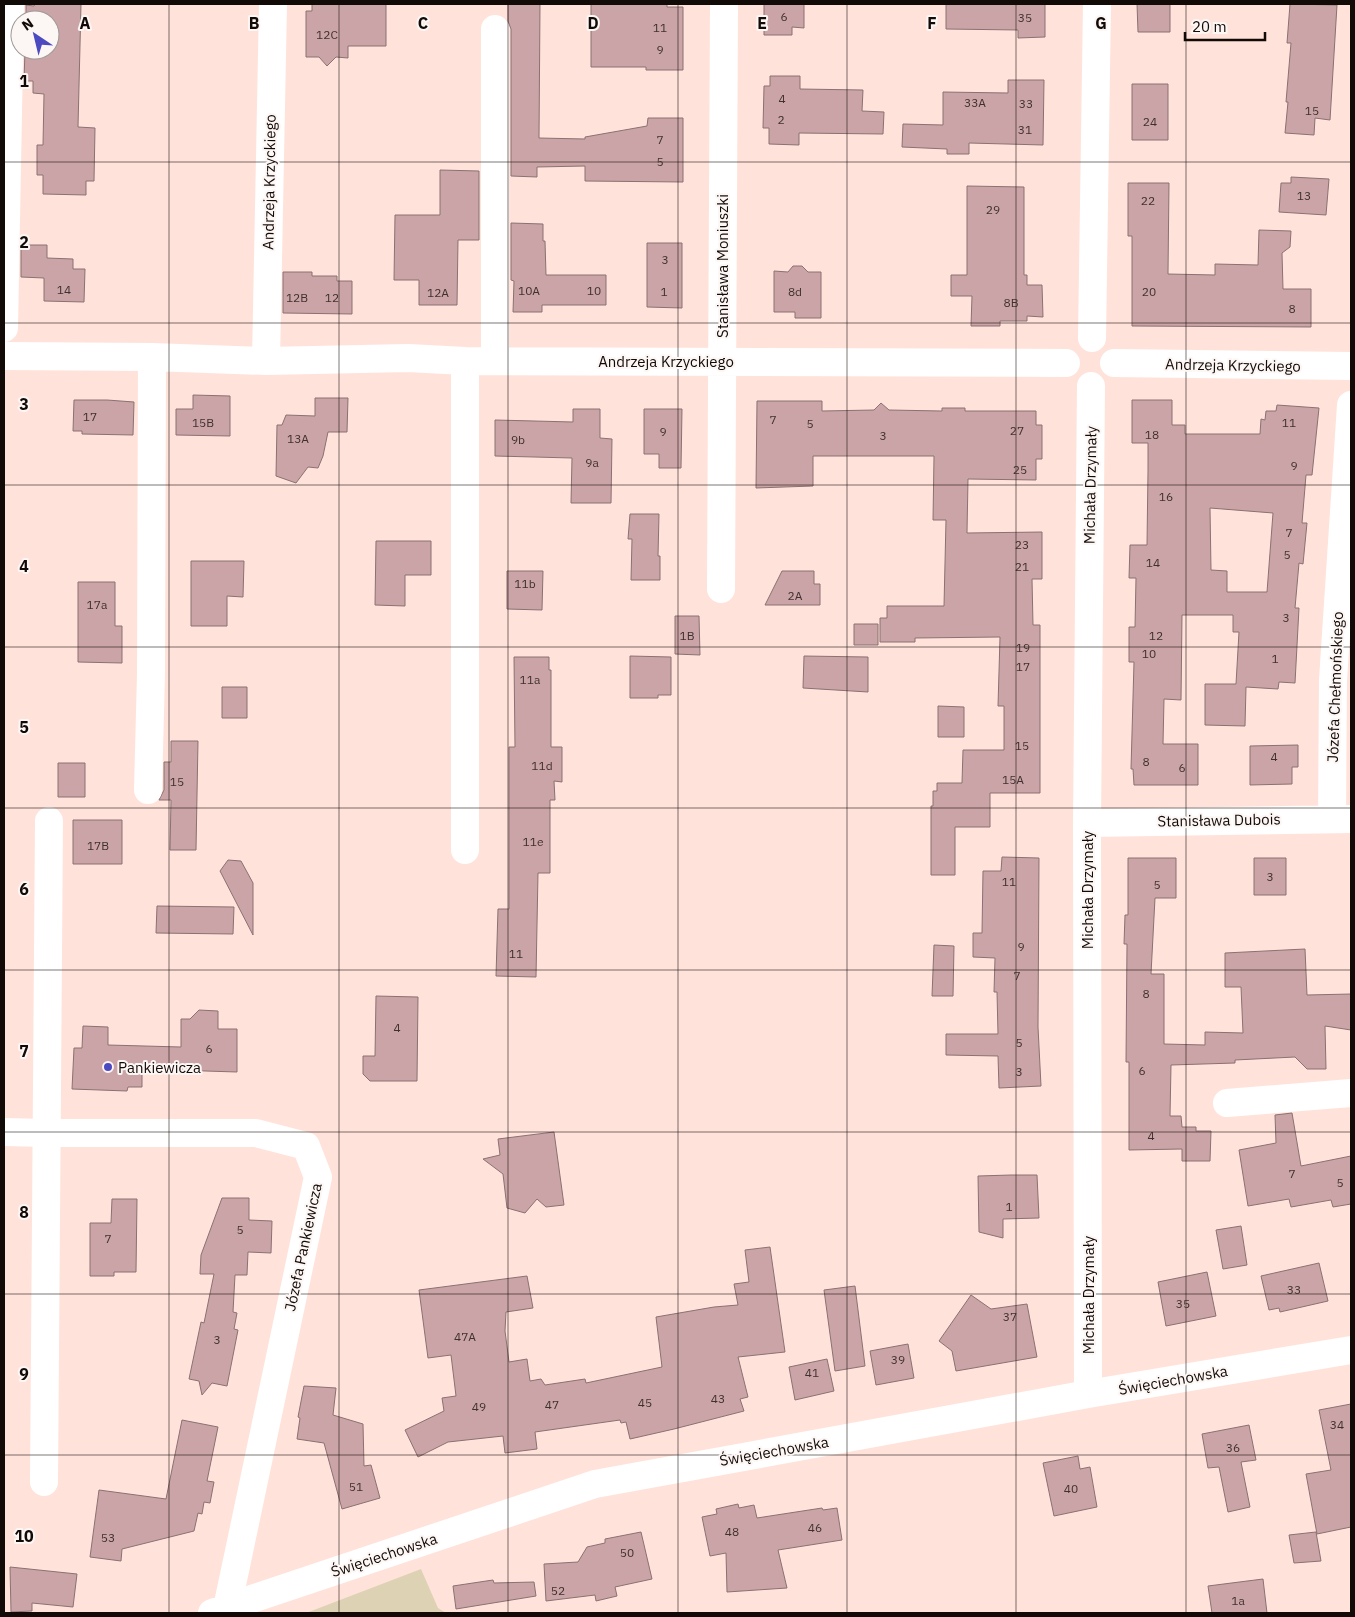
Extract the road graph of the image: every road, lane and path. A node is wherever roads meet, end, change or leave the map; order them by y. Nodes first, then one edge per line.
1 (10, 4) edge
2 (273, 4) edge
3 (724, 4) edge
4 (1097, 4) edge
5 (495, 28) dead end
6 (4, 328) edge
7 (1092, 338) junction
8 (4, 356) edge
9 (152, 357) junction
10 (266, 361) junction
11 (465, 361) junction
12 (495, 361) junction
13 (722, 361) junction
14 (1066, 363) junction
15 (1114, 363) junction
16 (1351, 366) edge
17 (1091, 386) junction
18 (1351, 405) edge
19 (721, 589) dead end
20 (148, 790) dead end
21 (1341, 819) edge
22 (49, 821) dead end
23 (1087, 823) junction
24 (465, 850) dead end
25 (1351, 1093) edge
26 (1227, 1103) dead end
27 (4, 1132) edge
28 (46, 1133) junction
29 (1351, 1350) edge
30 (1088, 1394) junction
31 (44, 1482) dead end
32 (222, 1611) edge

1 - 6 street
2 - 10 street, Andrzeja Krzyckiego
3 - 13 street, Stanisława Moniuszki
4 - 7 street
5 - 12 street
7 - 14 street
7 - 15 street
8 - 9 street, Andrzeja Krzyckiego
9 - 10 street, Andrzeja Krzyckiego
9 - 20 street
10 - 11 street, Andrzeja Krzyckiego
11 - 12 street, Andrzeja Krzyckiego
11 - 24 street
12 - 13 street, Andrzeja Krzyckiego
13 - 14 street, Andrzeja Krzyckiego
13 - 19 street, Stanisława Moniuszki
14 - 17 street
15 - 16 street, Andrzeja Krzyckiego
15 - 17 street
17 - 23 street, Michała Drzymały
18 - 21 street, Józefa Chełmońskiego
21 - 23 street, Stanisława Dubois
22 - 28 street
23 - 30 street, Michała Drzymały
25 - 26 street
27 - 28 street, Józefa Pankiewicza
28 - 31 street
28 - 32 street, Józefa Pankiewicza
29 - 30 street, Święciechowska
30 - 32 street, Święciechowska

